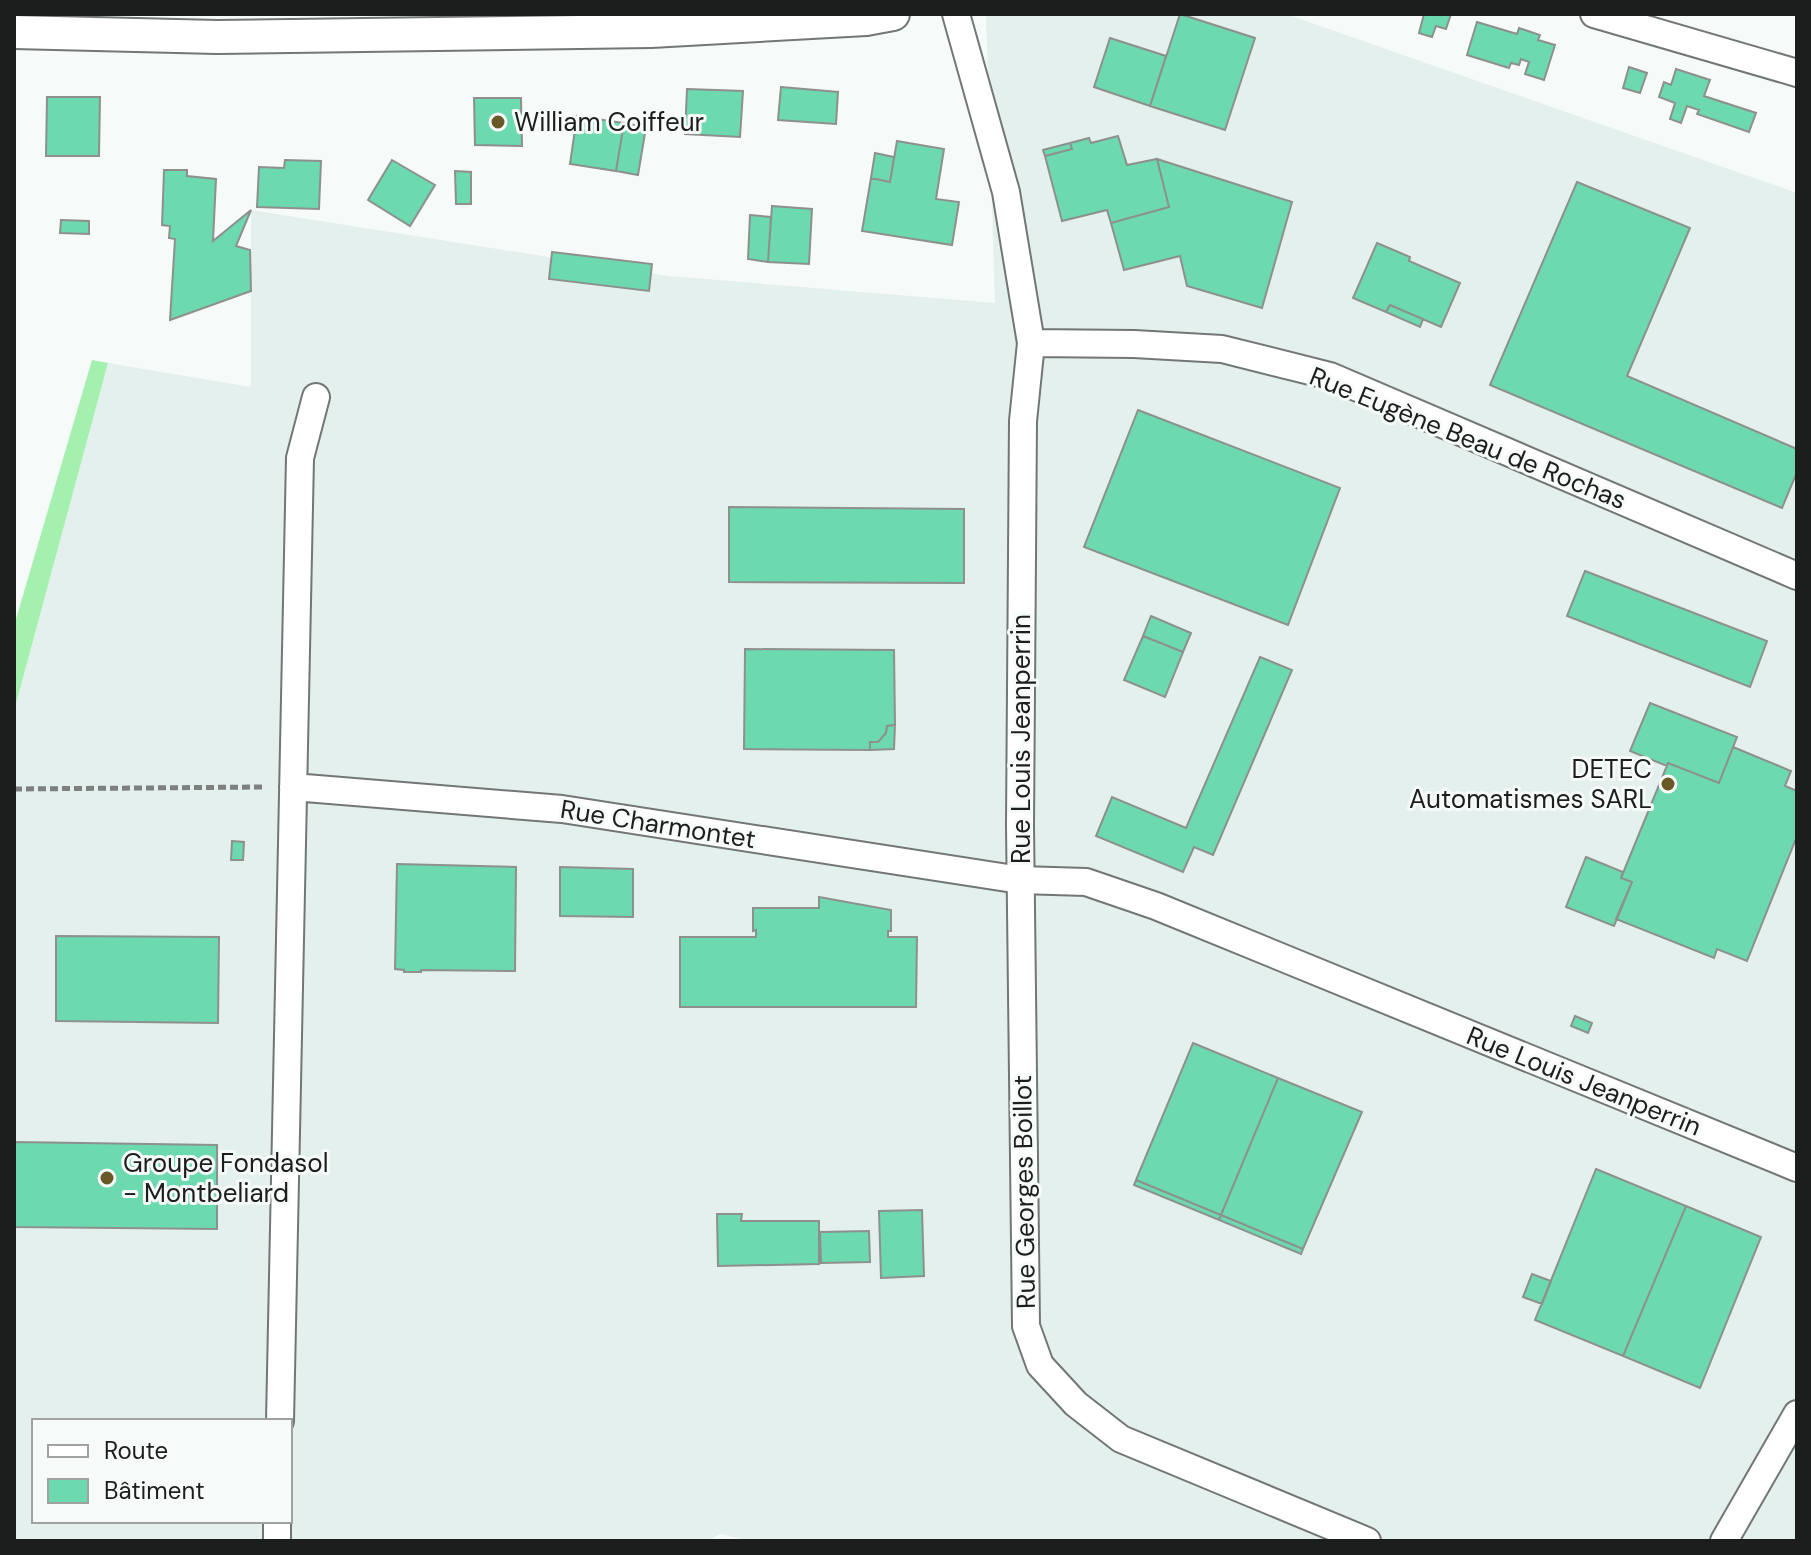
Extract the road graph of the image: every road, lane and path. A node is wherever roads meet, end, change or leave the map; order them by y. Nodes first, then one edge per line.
1 (893, 14) edge
2 (956, 14) edge
3 (1594, 14) edge
4 (215, 25) edge
5 (14, 32) edge
6 (1797, 73) edge
7 (1031, 343) junction
8 (316, 397) dead end
9 (1797, 576) edge
10 (293, 787) junction
11 (14, 789) edge
12 (1020, 880) junction
13 (1797, 1168) edge
14 (1797, 1414) edge
15 (280, 1419) edge
16 (1367, 1541) edge
17 (1724, 1541) edge

1 - 4 street
2 - 7 street, Rue Louis Jeanperrin
3 - 6 street
4 - 5 street
7 - 9 street, Rue Eugène Beau de Rochas
7 - 12 street, Rue Louis Jeanperrin
8 - 10 street
10 - 11 path
10 - 12 street, Rue Charmontet
10 - 15 street
12 - 13 street, Rue Louis Jeanperrin
12 - 16 street, Rue Georges Boillot
14 - 17 street

